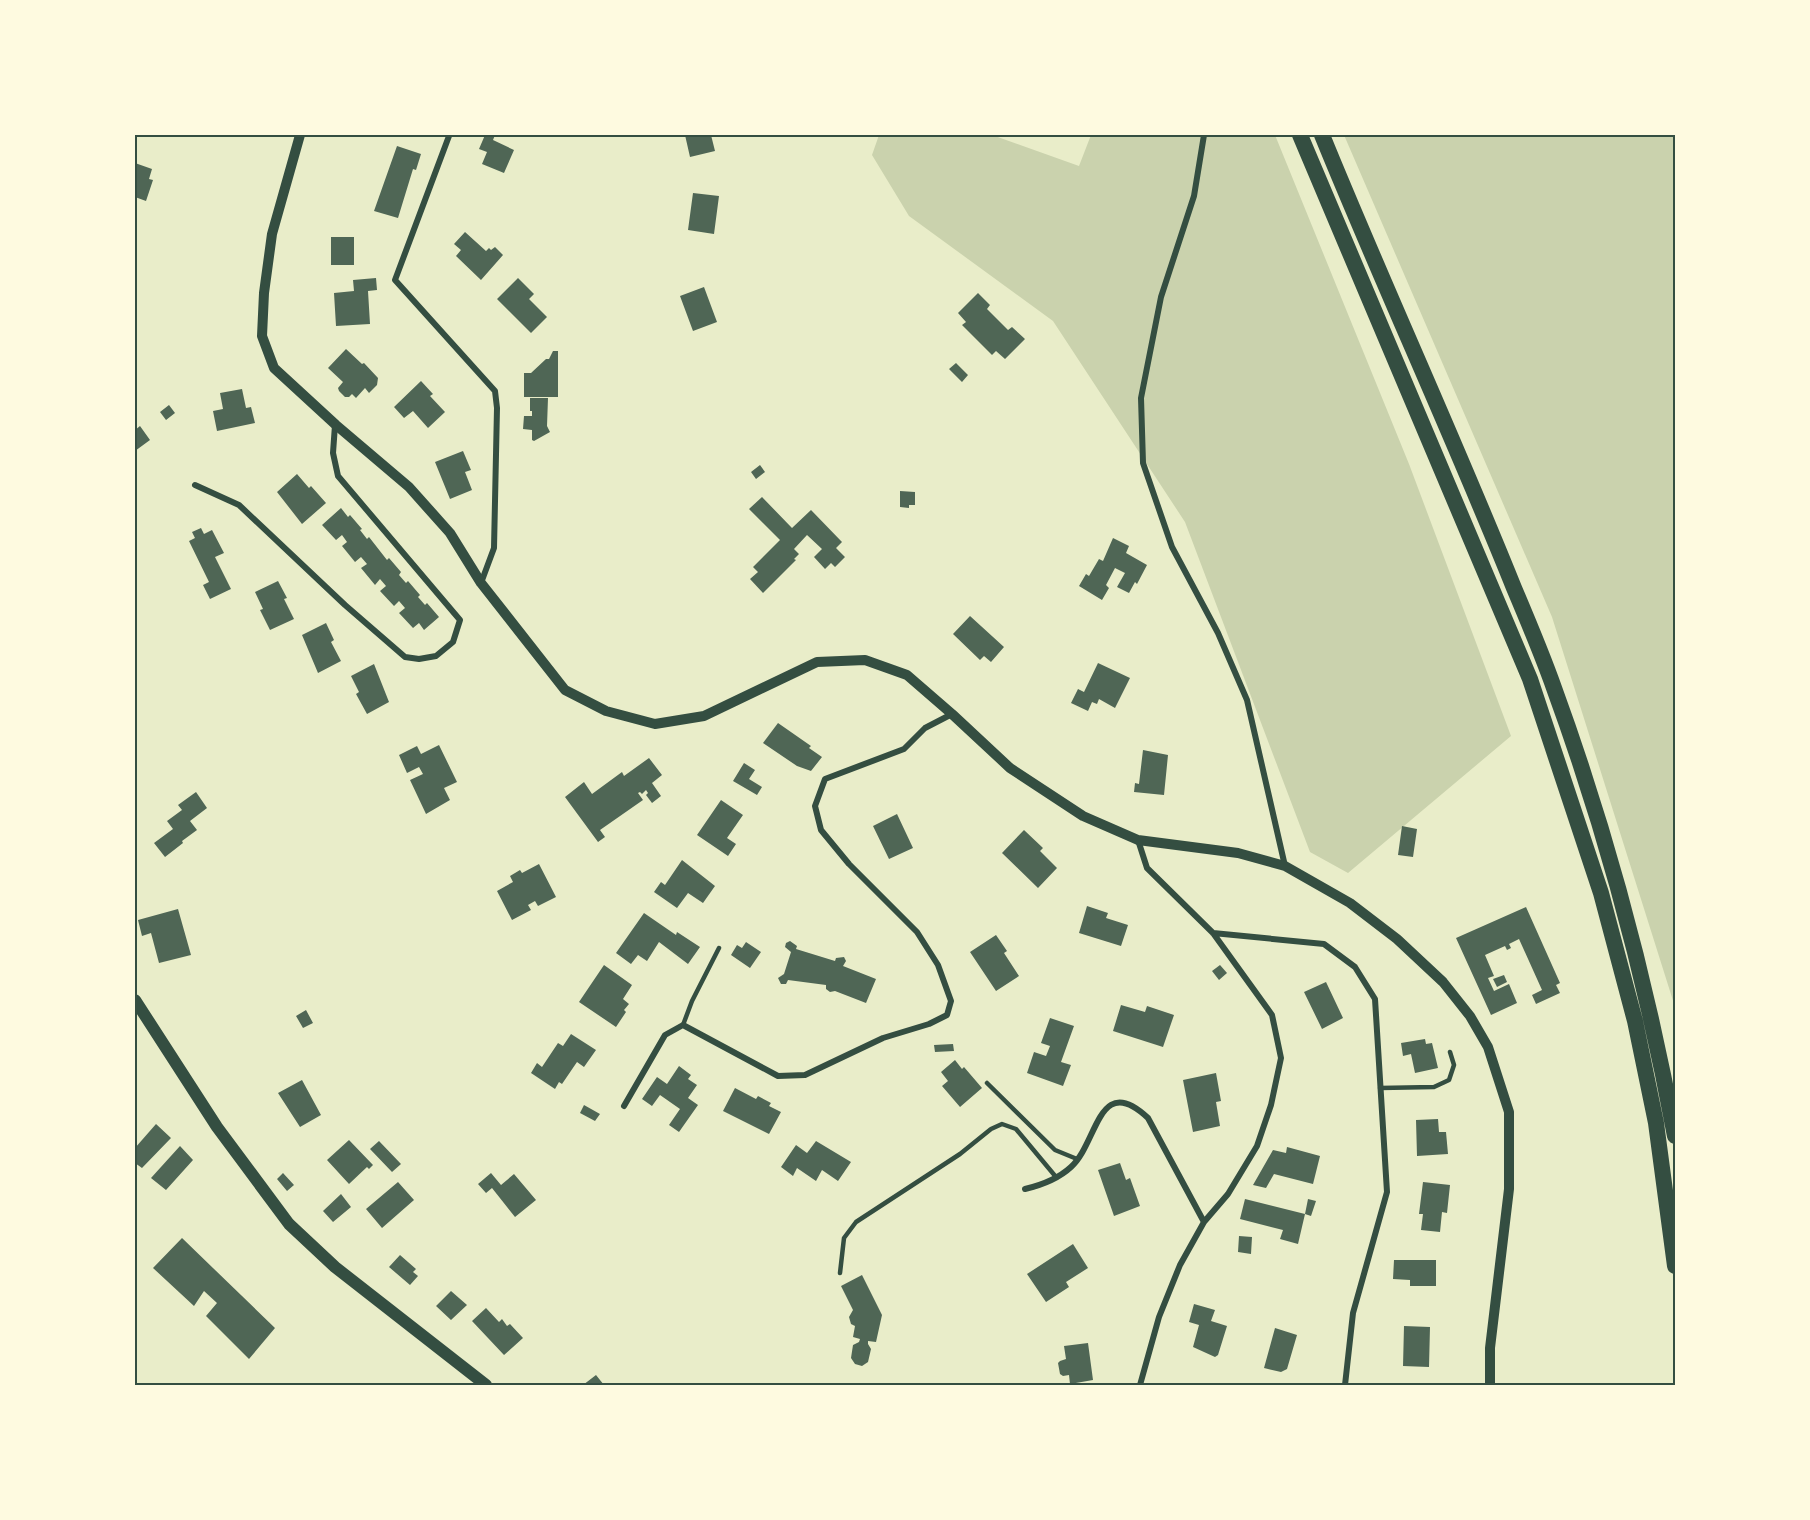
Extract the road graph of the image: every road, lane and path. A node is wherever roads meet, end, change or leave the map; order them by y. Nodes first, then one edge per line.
1 (300, 135) edge
2 (1204, 135) edge
3 (1300, 135) edge
4 (1322, 135) edge
5 (449, 136) edge
6 (336, 425) junction
7 (195, 484) dead end
8 (481, 584) junction
9 (952, 714) junction
10 (1138, 840) junction
11 (1285, 866) junction
12 (1213, 933) junction
13 (719, 948) dead end
14 (135, 1000) edge
15 (683, 1025) junction
16 (1450, 1052) dead end
17 (987, 1083) dead end
18 (1380, 1088) junction
19 (624, 1106) dead end
20 (1675, 1136) edge
21 (1077, 1159) junction
22 (1056, 1177) junction
23 (1025, 1189) dead end
24 (1204, 1222) junction
25 (1675, 1266) edge
26 (840, 1273) dead end
27 (486, 1385) edge
28 (1140, 1385) edge
29 (1345, 1385) edge
30 (1490, 1385) edge

1 - 6 street
2 - 11 street
3 - 25 highway
4 - 20 highway
5 - 8 street
6 - 7 street
6 - 8 street
8 - 9 street
9 - 10 street
9 - 15 street
10 - 11 street
10 - 12 street
11 - 30 street
12 - 18 street
12 - 24 street
13 - 15 lane
14 - 27 main road
15 - 19 street
16 - 18 lane
17 - 21 lane
18 - 29 street
21 - 22 street
21 - 24 street
22 - 23 street
22 - 26 lane
24 - 28 street

